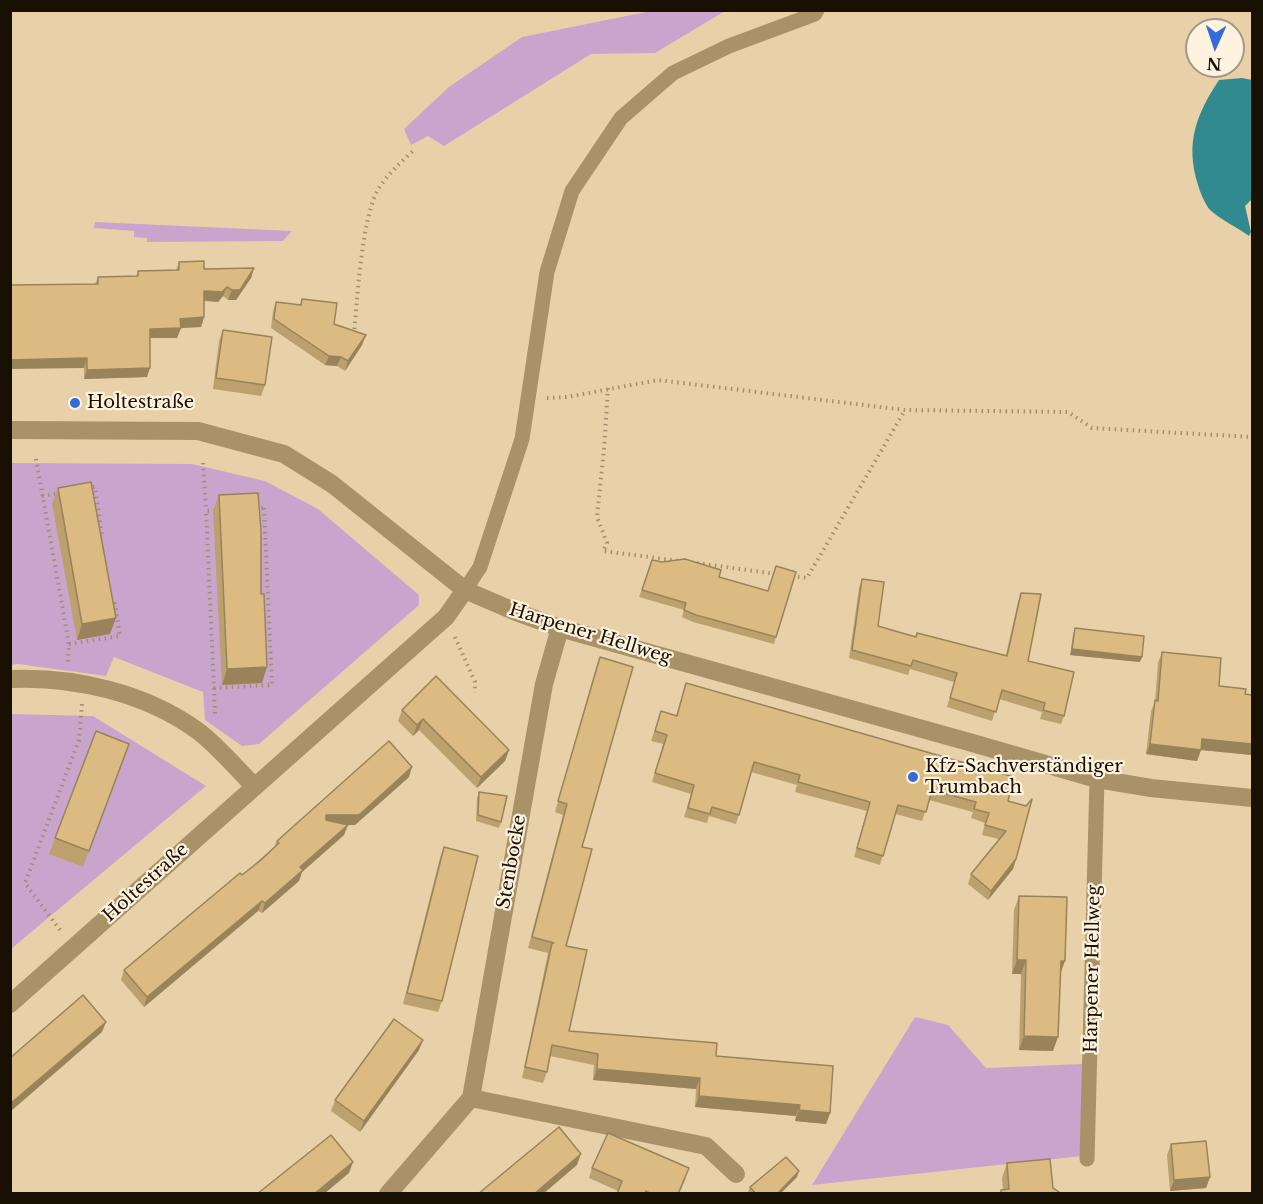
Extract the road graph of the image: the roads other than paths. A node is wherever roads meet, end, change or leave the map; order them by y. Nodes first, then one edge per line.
1 (817, 10) edge
2 (10, 430) edge
3 (465, 590) junction
4 (560, 628) junction
5 (10, 679) edge
6 (1097, 779) junction
7 (254, 786) junction
8 (1252, 798) edge
9 (10, 1004) edge
10 (471, 1098) junction
11 (1087, 1159) dead end
12 (736, 1174) dead end
13 (388, 1194) edge

1 - 3 lane
2 - 3 street, Harpener Hellweg
3 - 4 street, Harpener Hellweg
3 - 7 street, Holtestraße
4 - 6 street, Harpener Hellweg
4 - 10 street, Stenbocke
5 - 7 street
6 - 8 street, Harpener Hellweg
6 - 11 lane, Harpener Hellweg
7 - 9 street, Holtestraße
10 - 12 street
10 - 13 street

